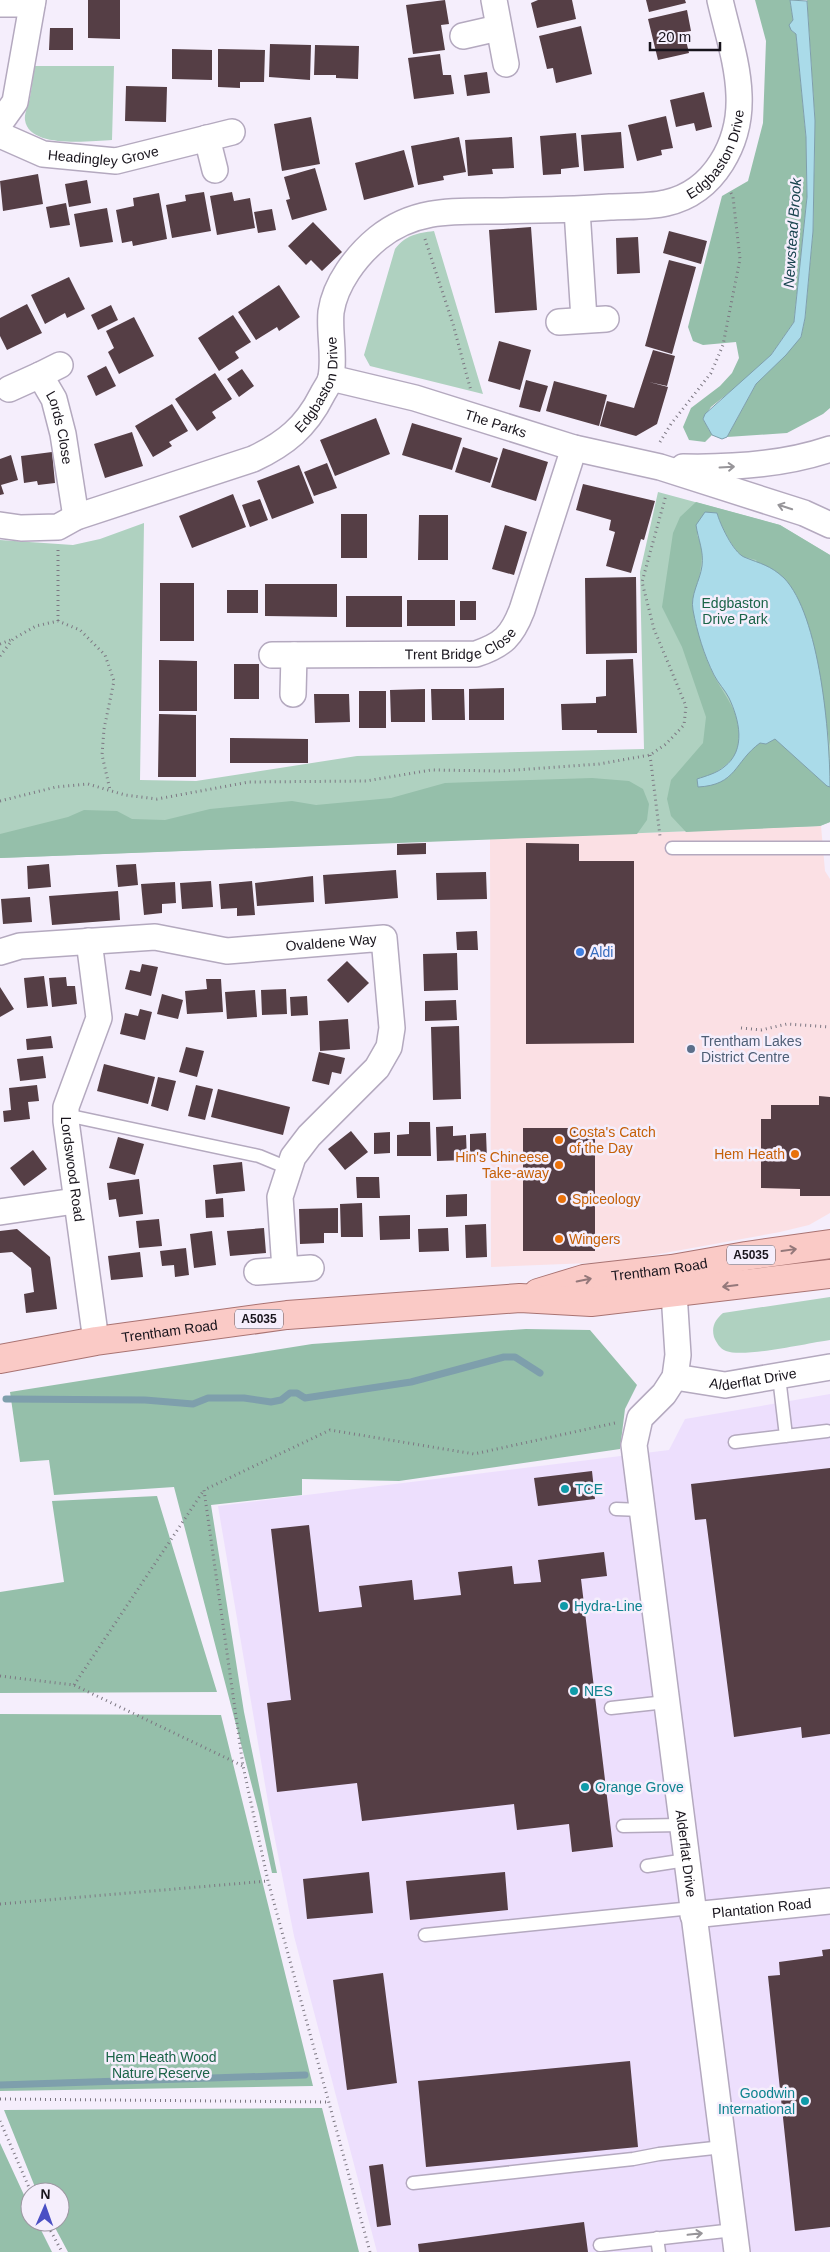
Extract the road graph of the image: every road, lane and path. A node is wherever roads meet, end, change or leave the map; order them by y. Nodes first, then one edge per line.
1 (494, 0) edge
2 (720, 0) edge
3 (32, 2) edge
4 (0, 4) edge
5 (498, 28) junction
6 (463, 36) dead end
7 (506, 64) dead end
8 (0, 123) edge
9 (232, 132) dead end
10 (0, 136) edge
11 (207, 138) junction
12 (215, 170) dead end
13 (717, 172) junction
14 (577, 210) junction
15 (418, 216) junction
16 (558, 322) dead end
17 (331, 378) junction
18 (9, 389) dead end
19 (477, 416) junction
20 (574, 448) junction
21 (830, 450) edge
22 (660, 467) junction
23 (67, 522) junction
24 (830, 524) edge
25 (0, 525) edge
26 (58, 620) junction
27 (13, 638) junction
28 (0, 644) edge
29 (0, 656) edge
30 (293, 694) dead end
31 (650, 755) junction
32 (110, 790) junction
33 (0, 801) edge
34 (672, 848) joint
35 (830, 848) edge
36 (89, 941) junction
37 (0, 952) edge
38 (830, 1027) edge
39 (741, 1028) dead end
40 (66, 1115) junction
41 (288, 1168) junction
42 (75, 1201) junction
43 (0, 1212) edge
44 (830, 1244) edge
45 (311, 1268) dead end
46 (285, 1270) junction
47 (257, 1272) dead end
48 (830, 1274) edge
49 (674, 1293) junction
50 (520, 1298) junction
51 (96, 1342) junction
52 (0, 1359) edge
53 (830, 1367) edge
54 (675, 1377) junction
55 (779, 1377) junction
56 (640, 1418) junction
57 (828, 1431) dead end
58 (786, 1436) junction
59 (735, 1442) dead end
60 (204, 1490) junction
61 (616, 1509) dead end
62 (642, 1510) junction
63 (0, 1676) edge
64 (74, 1685) junction
65 (666, 1702) junction
66 (611, 1708) dead end
67 (243, 1766) junction
68 (681, 1825) junction
69 (623, 1826) dead end
70 (686, 1860) junction
71 (647, 1866) dead end
72 (268, 1881) junction
73 (830, 1901) edge
74 (0, 1904) edge
75 (692, 1912) junction
76 (424, 1935) dead end
77 (0, 2099) edge
78 (330, 2102) junction
79 (0, 2121) edge
80 (723, 2147) junction
81 (27, 2182) edge
82 (413, 2183) dead end
83 (51, 2232) edge
84 (657, 2238) junction
85 (735, 2241) edge
86 (600, 2244) dead end
87 (62, 2252) edge
88 (370, 2252) edge
89 (659, 2252) edge

1 - 5 street
2 - 13 street, Edgbaston Drive
3 - 4 street
3 - 8 street
5 - 6 street
5 - 7 street
9 - 11 street, Headingley Grove
10 - 11 street, Headingley Grove
11 - 12 street
13 - 14 street, Edgbaston Drive
13 - 22 path
14 - 15 street, Edgbaston Drive
14 - 16 street
15 - 17 street, Edgbaston Drive
15 - 19 path
17 - 19 street, The Parks
17 - 23 street, Edgbaston Drive
18 - 23 street, Lords Close
19 - 20 street, The Parks
20 - 22 street, The Parks
20 - 30 street, Trent Bridge Close
22 -> 21 street, The Parks
24 -> 22 street, The Parks
22 - 31 path
23 - 25 street, Edgbaston Drive
23 - 26 path
26 - 27 path
26 - 32 path
27 - 28 path
27 - 29 path
31 - 32 path
31 - 34 path
32 - 33 path
34 - 35 lane
36 - 37 street, Ovaldene Way
36 - 40 street, Lordswood Road
36 - 41 street, Ovaldene Way
38 - 39 path
40 - 41 lane
40 - 42 street, Lordswood Road
41 - 46 street, Ovaldene Way
42 - 43 street
42 - 51 street, Lordswood Road
50 -> 44 main road, Trentham Road / A5035
45 - 46 street
46 - 47 street
48 -> 49 main road, Trentham Road / A5035
49 - 50 main road, Trentham Road / A5035
49 - 54 street
50 - 51 main road, Trentham Road / A5035
51 - 52 main road, Trentham Road / A5035
53 - 55 street, Alderflat Drive
54 - 55 street, Alderflat Drive
54 - 56 street
55 - 58 lane
56 - 60 path
56 - 62 street, Alderflat Drive
57 - 58 lane
58 - 59 lane
60 - 64 path
60 - 67 path
61 - 62 lane
62 - 65 street, Alderflat Drive
63 - 64 path
64 - 67 path
65 - 66 lane
65 - 68 street, Alderflat Drive
67 - 72 path
68 - 69 lane
68 - 70 street, Alderflat Drive
70 - 71 lane
70 - 75 street, Alderflat Drive
72 - 74 path
72 - 78 path
73 - 75 street, Plantation Road
75 - 76 lane
75 - 80 street, Alderflat Drive
77 - 78 path
78 - 88 path
79 - 81 path
80 - 82 lane
80 - 85 street, Alderflat Drive
83 - 87 path
84 -> 85 lane
84 - 86 lane
84 - 89 lane

